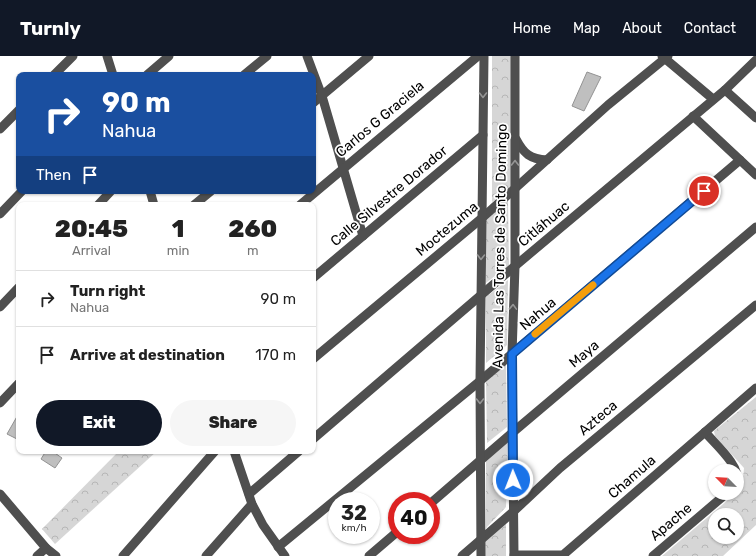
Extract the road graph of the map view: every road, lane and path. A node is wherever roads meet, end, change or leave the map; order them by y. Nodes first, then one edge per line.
1 (73, 56) edge
2 (107, 56) edge
3 (169, 56) edge
4 (268, 56) edge
5 (307, 56) edge
6 (369, 56) edge
7 (478, 56) edge
8 (484, 56) edge
9 (516, 56) edge
10 (665, 57) edge
11 (756, 60) edge
12 (57, 72) edge
13 (112, 72) edge
14 (150, 72) edge
15 (248, 72) edge
16 (313, 72) edge
17 (316, 80) edge
18 (725, 90) junction
19 (322, 96) junction
20 (713, 99) junction
21 (316, 101) edge
22 (16, 113) edge
23 (693, 116) junction
24 (756, 118) edge
25 (0, 129) edge
26 (483, 135) junction
27 (515, 137) junction
28 (547, 160) junction
29 (740, 160) junction
30 (343, 168) junction
31 (756, 174) edge
32 (515, 190) junction
33 (316, 191) edge
34 (19, 194) edge
35 (108, 194) edge
36 (207, 194) edge
37 (313, 194) edge
38 (101, 202) edge
39 (198, 202) edge
40 (303, 202) edge
41 (0, 214) edge
42 (482, 218) junction
43 (756, 227) edge
44 (363, 236) junction
45 (514, 266) junction
46 (316, 275) edge
47 (16, 290) edge
48 (481, 296) junction
49 (756, 305) edge
50 (0, 307) edge
51 (512, 354) junction
52 (316, 356) edge
53 (480, 381) junction
54 (16, 386) edge
55 (756, 388) edge
56 (0, 403) edge
57 (705, 432) junction
58 (512, 433) junction
59 (316, 437) edge
60 (212, 454) edge
61 (235, 454) edge
62 (296, 454) edge
63 (481, 460) junction
64 (733, 464) edge
65 (249, 494) junction
66 (440, 495) edge
67 (2, 499) edge
68 (719, 500) edge
69 (252, 504) junction
70 (514, 511) junction
71 (388, 540) edge
72 (481, 540) junction
73 (278, 547) junction
74 (46, 548) junction
75 (514, 555) edge
76 (37, 556) edge
77 (56, 556) edge
78 (123, 556) edge
79 (206, 556) edge
80 (285, 556) edge
81 (369, 556) edge
82 (462, 556) edge
83 (481, 556) edge
84 (563, 556) edge
85 (653, 556) edge

1 - 12 street
2 - 13 street
3 - 14 street
4 - 15 street
5 - 16 street
6 - 19 street
7 - 30 street, Carlos G Graciela
8 -> 26 street, Avenida Las Torres de Santo Domingo
9 - 27 street, Avenida Las Torres de Santo Domingo
10 - 20 street
10 - 28 street, Moctezuma
11 - 18 street, Citláhuac
17 - 19 street
18 - 20 street, Citláhuac
18 - 24 street
19 - 21 street
19 - 30 street
20 - 23 street, Citláhuac
22 - 25 street
23 - 29 street
23 - 45 street, Citláhuac
26 - 42 street, Avenida Las Torres de Santo Domingo
26 - 44 street, Calle Silvestre Dorador
27 - 28 street
32 -> 27 street, Avenida Las Torres de Santo Domingo
28 - 32 street, Moctezuma
29 - 31 street
29 - 51 street, Nahua
30 - 33 street, Carlos G Graciela
30 - 44 street
32 - 42 street, Moctezuma
32 - 45 street, Avenida Las Torres de Santo Domingo
34 - 41 street
35 - 38 street
36 - 39 street
37 - 40 street, Carlos G Graciela
42 -> 48 street, Avenida Las Torres de Santo Domingo
42 - 52 street, Moctezuma
43 - 58 street, Maya
44 - 46 street, Calle Silvestre Dorador
45 - 48 street, Citláhuac
51 -> 45 street, Avenida Las Torres de Santo Domingo
47 - 50 street
48 - 53 street, Avenida Las Torres de Santo Domingo
48 - 59 street, Citláhuac
49 - 70 street, Azteca
51 - 53 street, Nahua
51 - 58 street, Avenida Las Torres de Santo Domingo
53 -> 63 street, Avenida Las Torres de Santo Domingo
53 - 73 street, Nahua
54 - 56 street
55 - 57 street, Chamula
57 - 64 street
57 - 84 street, Chamula
58 - 63 street, Maya
58 - 70 street, Avenida Las Torres de Santo Domingo
60 - 78 street
61 - 65 street
62 - 65 street
63 - 66 street, Maya
63 - 72 street, Avenida Las Torres de Santo Domingo
65 - 69 street
67 - 74 street
68 - 85 street, Apache
69 - 73 street
69 - 79 street
70 - 72 street, Azteca
70 - 75 street, Avenida Las Torres de Santo Domingo
71 - 81 street
72 - 82 street, Azteca
72 - 83 street, Avenida Las Torres de Santo Domingo
73 - 80 street
74 - 76 street
74 - 77 street
75 - 84 street, Chamula

